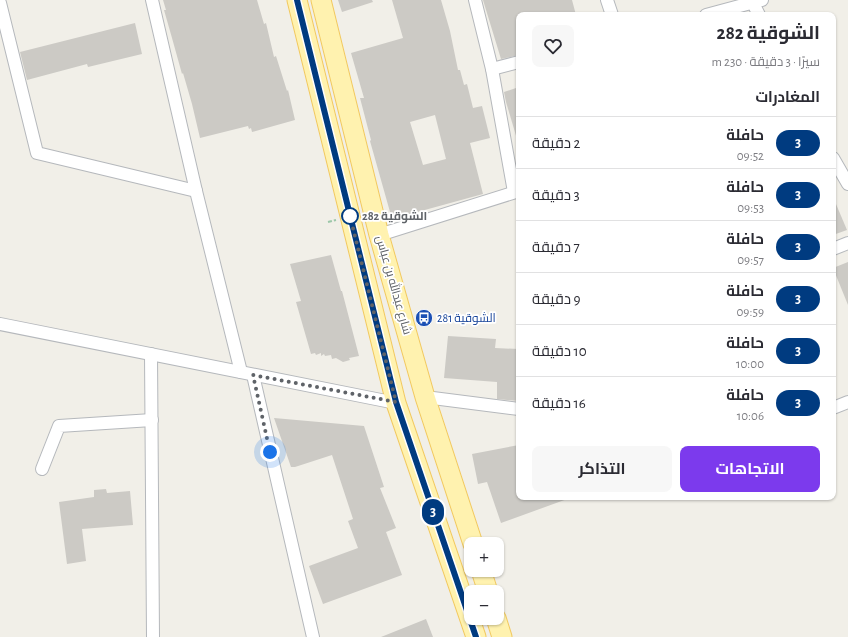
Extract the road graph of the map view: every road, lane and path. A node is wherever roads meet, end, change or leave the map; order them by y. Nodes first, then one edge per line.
1 (152, 0) edge
2 (297, 0) edge
3 (321, 0) edge
4 (475, 0) edge
5 (607, 0) edge
6 (758, 1) edge
7 (0, 3) edge
8 (611, 12) edge
9 (717, 12) edge
10 (759, 12) edge
11 (516, 63) edge
12 (492, 69) junction
13 (836, 163) edge
14 (848, 184) edge
15 (196, 191) junction
16 (516, 191) edge
17 (379, 235) junction
18 (848, 243) edge
19 (836, 248) edge
20 (0, 324) edge
21 (151, 354) junction
22 (241, 372) junction
23 (253, 375) junction
24 (425, 397) junction
25 (396, 402) junction
26 (848, 402) edge
27 (836, 407) edge
28 (516, 409) edge
29 (152, 420) junction
30 (42, 469) dead end
31 (471, 537) edge
32 (498, 625) edge
33 (153, 637) edge
34 (313, 637) edge
35 (476, 637) edge
36 (502, 637) edge

1 - 15 street
2 - 25 main road, شارع عبدالله بن عباس
3 - 17 main road, شارع عبدالله بن عباس
4 - 12 street
5 - 8 street
6 - 9 street
6 - 10 street
7 - 15 street
11 - 12 street
12 - 16 street
13 - 14 street
15 - 22 street
16 - 17 street
17 - 24 main road, شارع عبدالله بن عباس
18 - 19 street
20 - 21 street
21 - 22 street
21 - 29 street
22 - 23 street
23 - 25 street
23 - 34 street
24 - 28 street
24 - 31 main road, شارع عبدالله بن عباس
25 - 35 main road, شارع عبدالله بن عباس
26 - 27 street
29 - 30 street
29 - 33 street
32 - 36 main road

